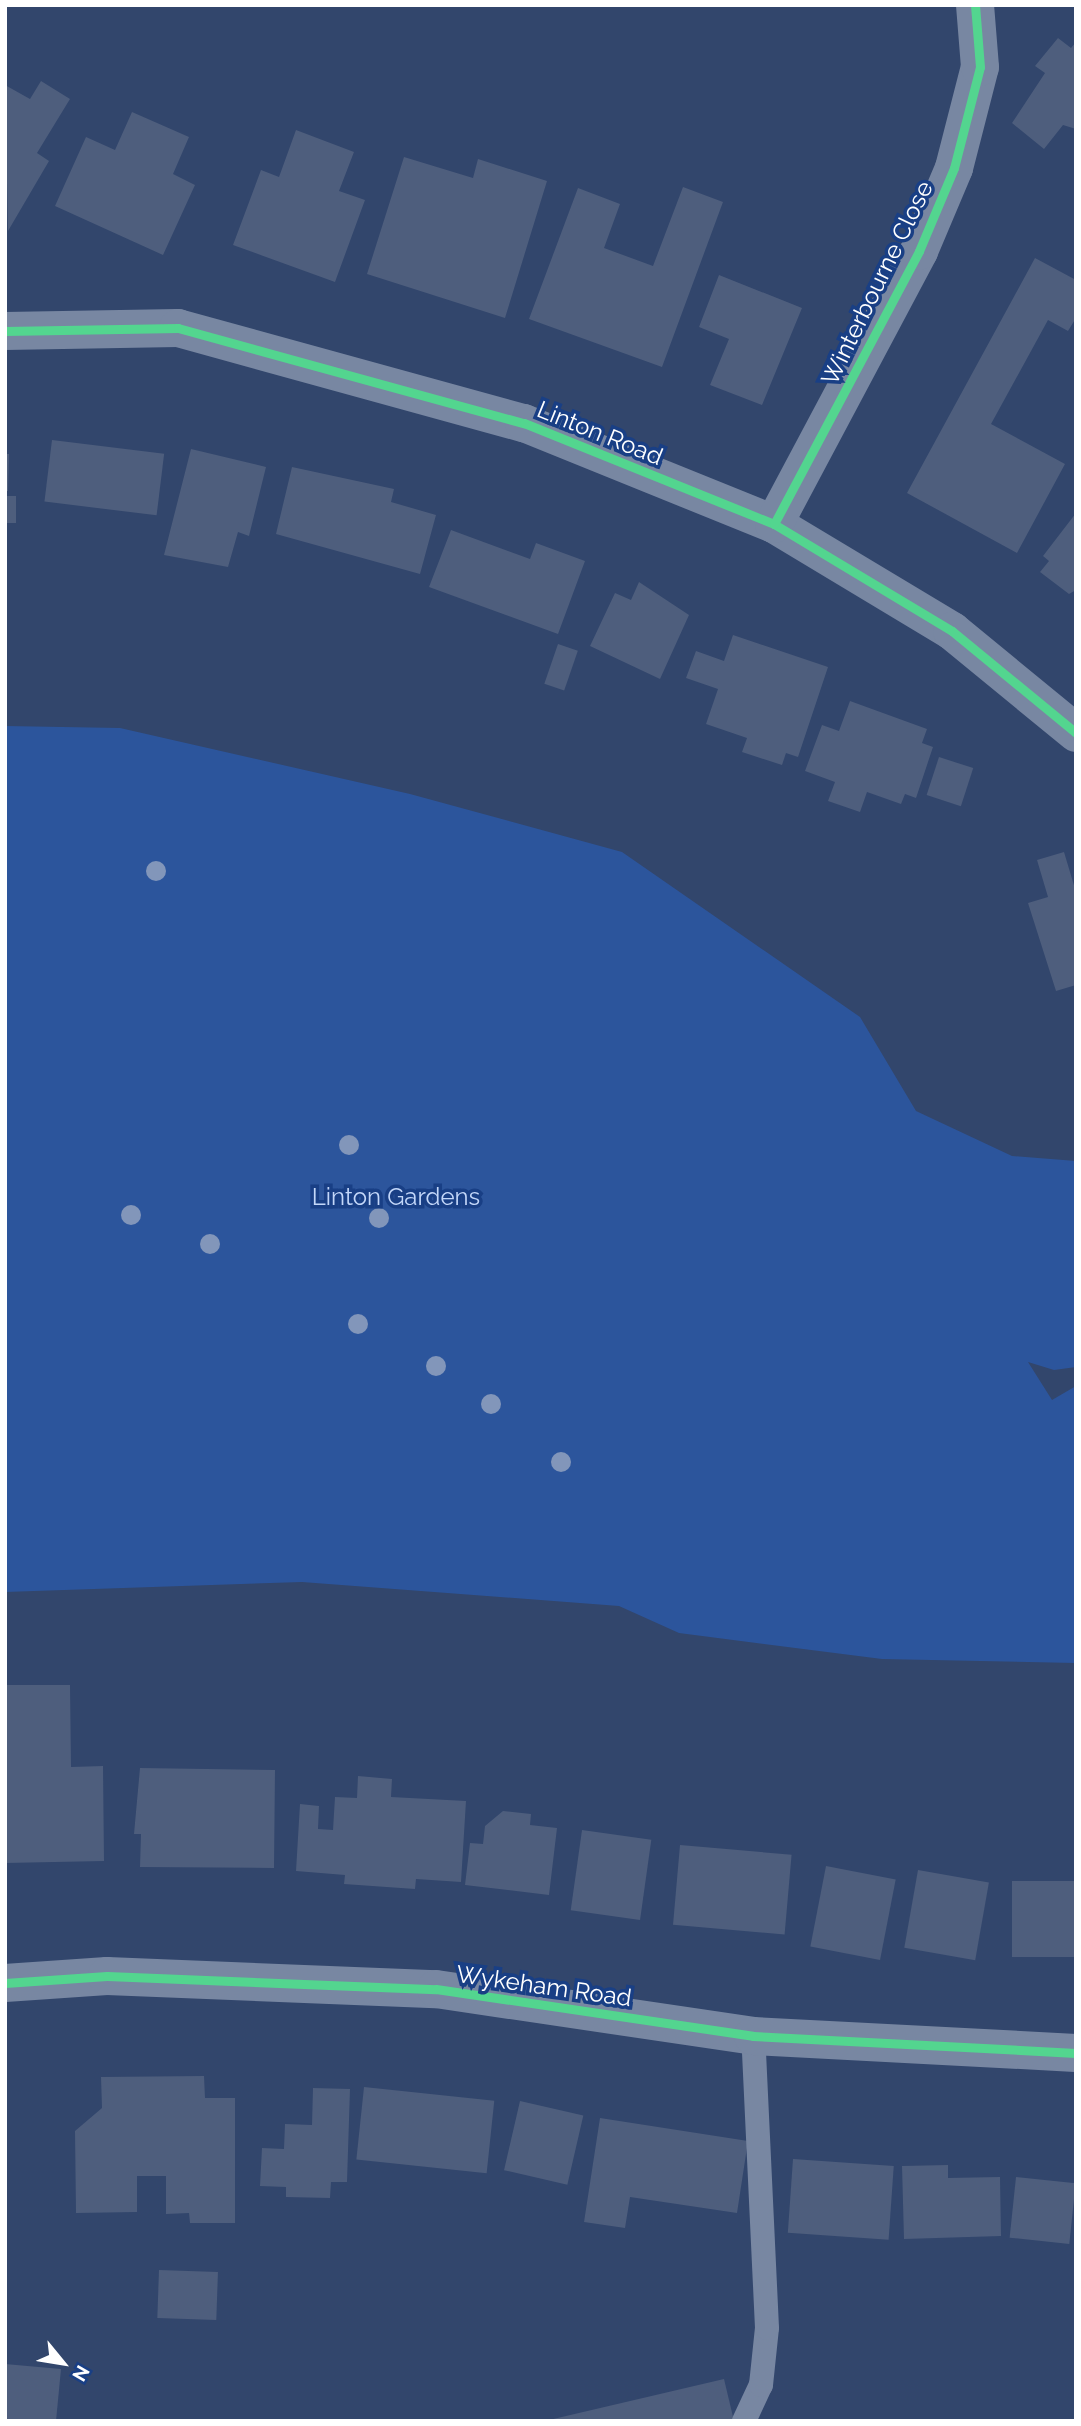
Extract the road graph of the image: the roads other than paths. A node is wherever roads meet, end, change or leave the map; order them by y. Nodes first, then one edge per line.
1 (975, 5) edge
2 (5, 331) edge
3 (774, 524) junction
4 (1076, 733) edge
5 (5, 1983) edge
6 (752, 2036) junction
7 (1076, 2053) edge
8 (744, 2421) edge

1 - 3 street, Winterbourne Close
2 - 3 street, Linton Road
3 - 4 street, Linton Road
5 - 6 street, Wykeham Road
6 - 7 street, Wykeham Road
6 - 8 lane

